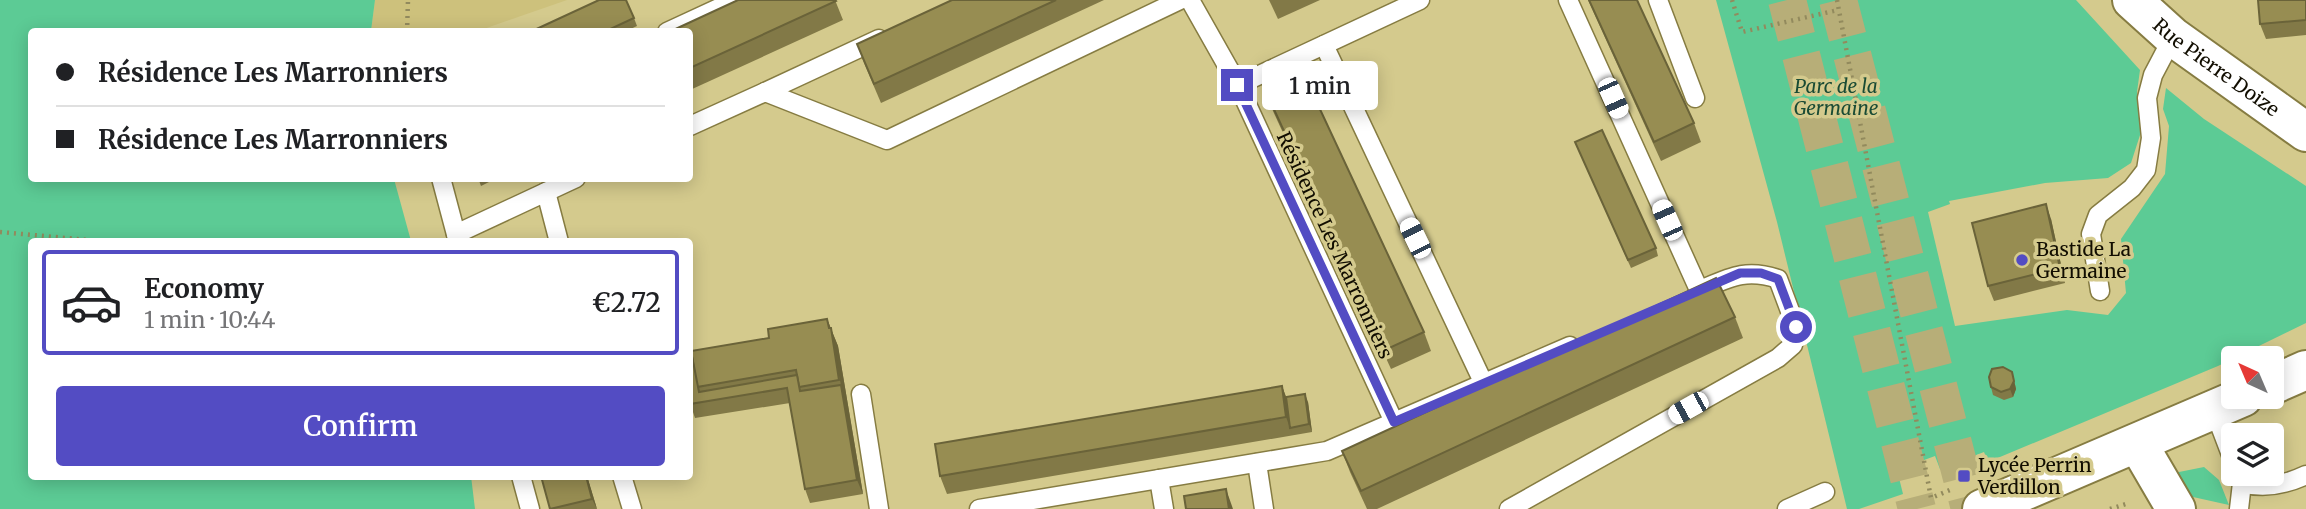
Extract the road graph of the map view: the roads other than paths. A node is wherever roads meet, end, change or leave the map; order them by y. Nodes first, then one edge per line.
1 (736, 0) edge
2 (1180, 0) edge
3 (1190, 0) edge
4 (1420, 0) edge
5 (1568, 0) edge
6 (1658, 0) edge
7 (2132, 0) edge
8 (676, 28) edge
9 (897, 31) edge
10 (2173, 37) junction
11 (1324, 45) junction
12 (1237, 85) junction
13 (765, 92) junction
14 (1695, 98) dead end
15 (693, 125) edge
16 (2306, 132) edge
17 (442, 182) edge
18 (567, 182) edge
19 (546, 192) junction
20 (457, 238) edge
21 (558, 238) edge
22 (2100, 291) dead end
23 (1585, 340) edge
24 (2306, 370) edge
25 (2284, 380) edge
26 (1484, 384) junction
27 (861, 394) dead end
28 (2221, 407) edge
29 (1394, 422) junction
30 (2138, 443) junction
31 (1257, 463) junction
32 (2306, 475) edge
33 (1159, 479) junction
34 (522, 480) edge
35 (623, 480) edge
36 (2284, 483) edge
37 (2240, 486) edge
38 (1825, 492) dead end
39 (1027, 505) edge
40 (530, 509) edge
41 (632, 509) edge
42 (879, 509) edge
43 (979, 509) edge
44 (1164, 509) edge
45 (1264, 509) edge
46 (1509, 509) edge
47 (1787, 509) edge
48 (1982, 509) edge
49 (2176, 509) edge
50 (2239, 509) edge

1 - 8 lane
2 - 13 lane
3 - 12 lane, Résidence Les Marronniers
4 - 11 lane
5 - 46 lane
6 - 14 lane
7 - 10 street, Rue Pierre Doize
9 - 13 lane
10 - 16 street, Rue Pierre Doize
10 - 22 lane
11 - 12 lane
11 - 26 lane
12 - 29 lane, Résidence Les Marronniers
13 - 15 lane
17 - 20 lane
18 - 19 lane
19 - 20 lane
19 - 21 lane
23 - 26 lane
24 - 25 street
26 - 29 lane
27 - 42 lane
28 - 30 street
29 - 31 lane
30 - 48 street
30 - 49 street
31 - 33 lane
31 - 45 lane
32 - 36 lane
33 - 39 lane
33 - 44 lane
34 - 40 lane
35 - 41 lane
37 - 50 lane
38 - 47 lane
39 - 43 lane

